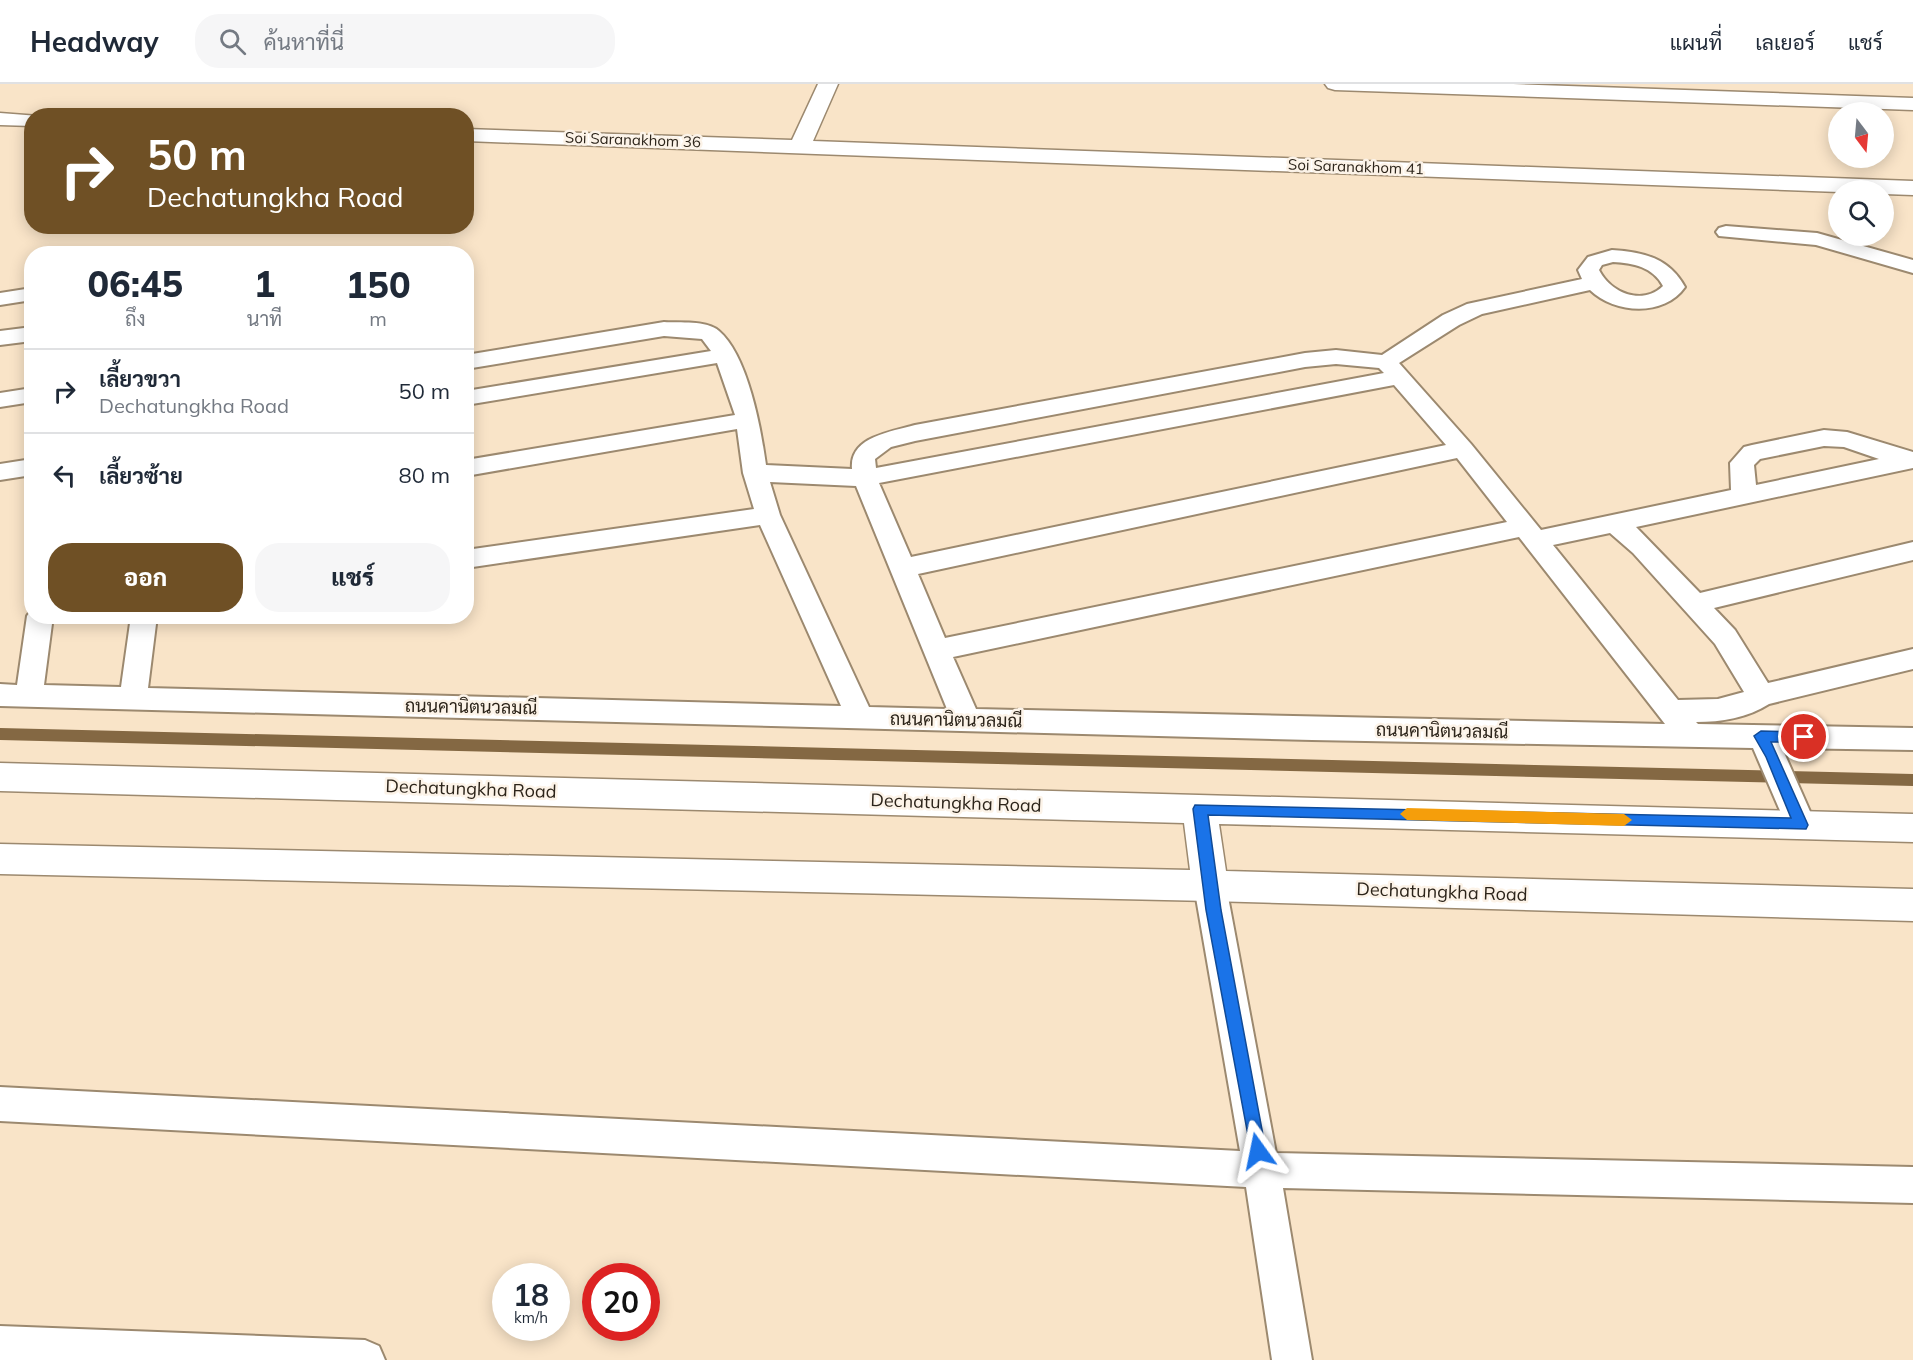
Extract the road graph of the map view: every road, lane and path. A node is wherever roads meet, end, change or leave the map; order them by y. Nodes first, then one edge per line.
1 (828, 84) edge
2 (1335, 84) edge
3 (1913, 104) edge
4 (0, 119) edge
5 (24, 120) edge
6 (474, 135) edge
7 (800, 146) junction
8 (1913, 188) edge
9 (1726, 232) dead end
10 (1913, 267) edge
11 (1592, 283) dead end
12 (24, 295) edge
13 (0, 299) edge
14 (24, 335) edge
15 (0, 338) edge
16 (725, 355) junction
17 (474, 361) edge
18 (1393, 370) junction
19 (24, 396) edge
20 (474, 397) edge
21 (0, 400) edge
22 (748, 420) junction
23 (1463, 449) junction
24 (1910, 461) edge
25 (474, 467) edge
26 (24, 468) edge
27 (0, 472) edge
28 (755, 473) junction
29 (866, 478) junction
30 (1744, 496) junction
31 (768, 515) junction
32 (1615, 523) junction
33 (1529, 534) junction
34 (1913, 551) edge
35 (474, 558) edge
36 (903, 568) junction
37 (1696, 603) junction
38 (39, 624) edge
39 (143, 624) edge
40 (937, 650) junction
41 (1913, 658) edge
42 (0, 695) edge
43 (1761, 695) junction
44 (29, 696) junction
45 (133, 699) junction
46 (1671, 711) junction
47 (860, 717) junction
48 (966, 720) junction
49 (1690, 735) junction
50 (1913, 739) edge
51 (1767, 746) junction
52 (0, 777) edge
53 (1200, 809) junction
54 (1796, 815) junction
55 (1913, 828) edge
56 (0, 859) edge
57 (1212, 898) junction
58 (1913, 905) edge
59 (0, 1104) edge
60 (1262, 1170) junction
61 (1913, 1185) edge
62 (0, 1346) edge
63 (365, 1360) edge
64 (1292, 1360) edge

1 - 7 street
2 - 3 street
4 - 5 street
6 - 7 street, Soi Saranakhom 36
7 - 8 street, Soi Saranakhom 41
9 - 10 lane
11 - 18 lane
12 - 13 lane
14 - 15 lane
16 - 17 lane
16 - 20 lane
16 - 22 lane
18 - 23 lane
18 - 29 lane
18 - 29 lane
19 - 21 lane
22 - 25 lane
22 - 28 lane
23 - 33 lane
23 - 36 lane
24 - 30 lane
24 - 30 lane
26 - 27 lane
28 - 29 lane
28 - 31 lane
29 - 36 lane
30 - 32 lane
31 - 35 lane
31 - 47 lane
32 - 33 lane
32 - 37 lane
33 - 40 lane
33 - 46 lane
34 - 37 lane
36 - 40 lane
37 - 43 lane
38 - 44 lane
39 - 45 lane
40 - 48 lane
41 - 43 lane
42 - 44 lane, ถนนคานิตนวลมณี
43 - 46 lane
44 - 45 lane, ถนนคานิตนวลมณี
45 - 47 lane, ถนนคานิตนวลมณี
46 - 49 lane
47 - 48 lane, ถนนคานิตนวลมณี
48 - 49 lane, ถนนคานิตนวลมณี
49 - 51 lane, ถนนคานิตนวลมณี
50 - 51 lane, ถนนคานิตนวลมณี
51 - 54 lane
52 - 53 street, Dechatungkha Road
53 - 54 street, Dechatungkha Road
53 - 57 street
54 - 55 street, Dechatungkha Road
56 - 57 street, Dechatungkha Road
57 - 58 street, Dechatungkha Road
57 - 60 lane
59 - 60 lane
60 - 61 lane
60 - 64 lane
62 - 63 lane

